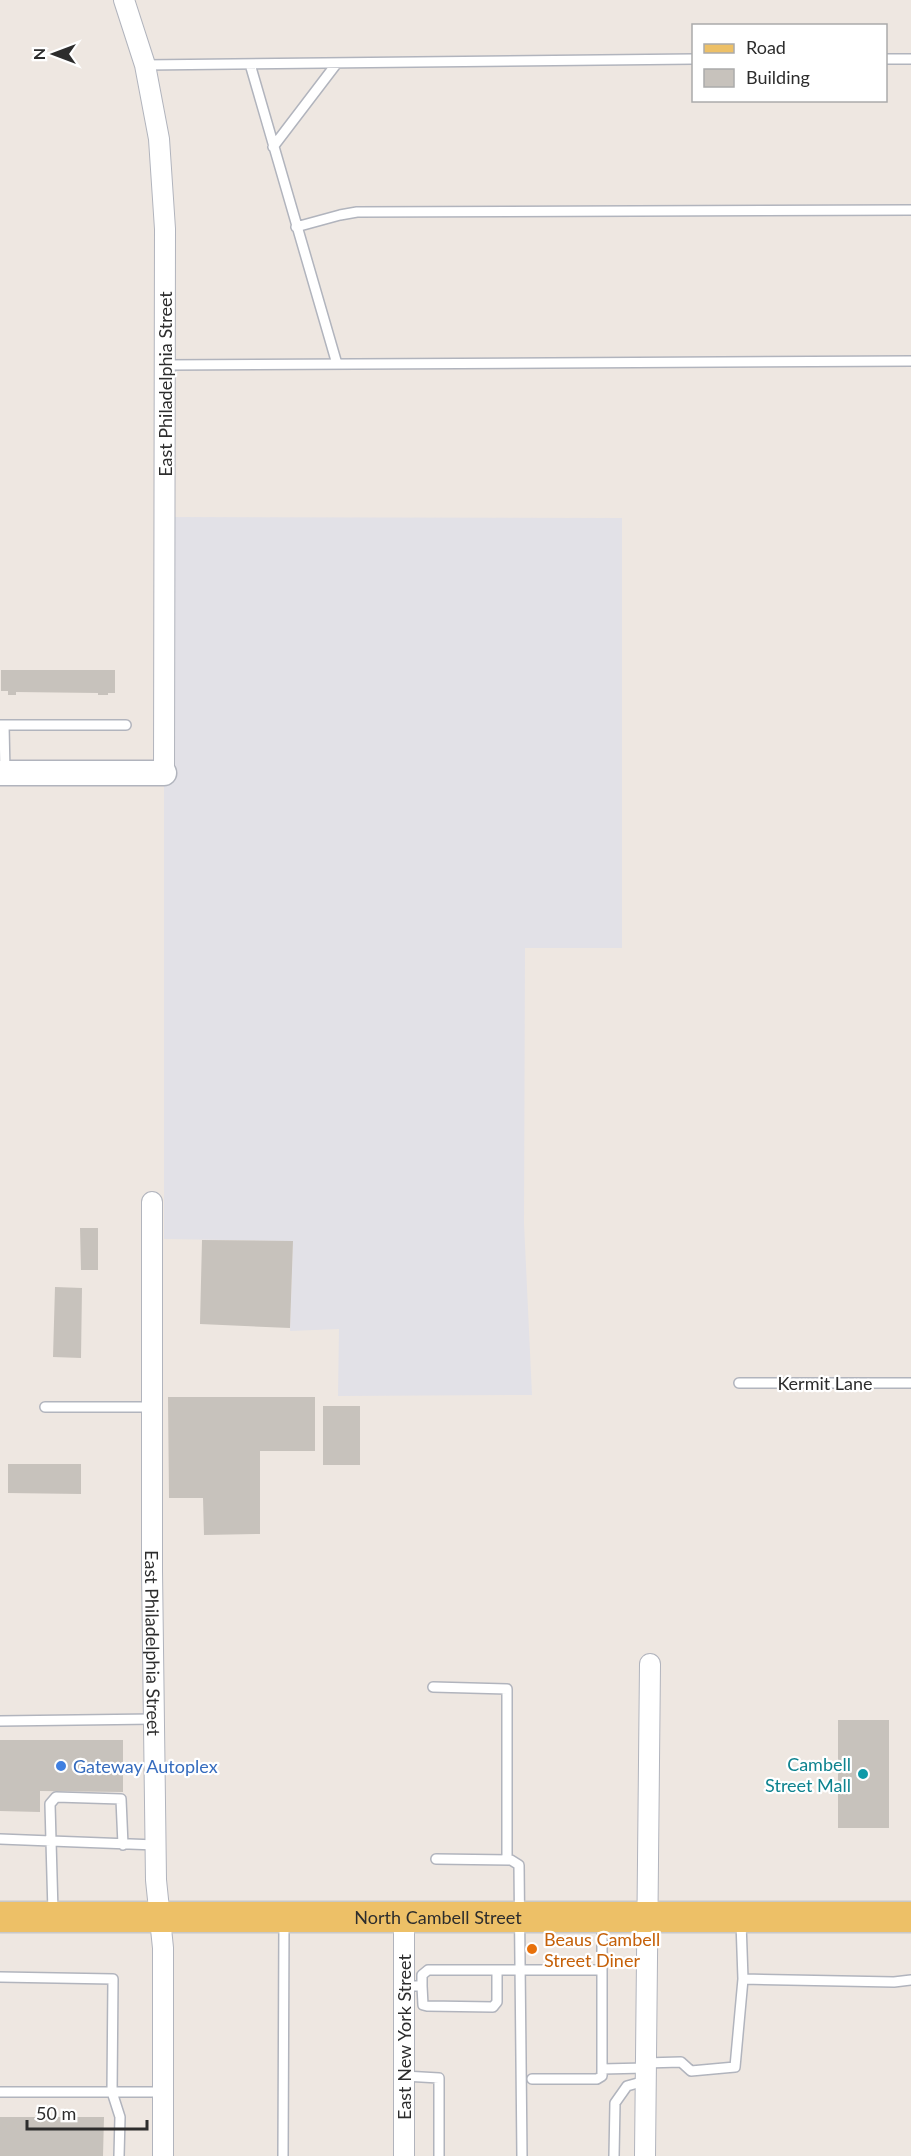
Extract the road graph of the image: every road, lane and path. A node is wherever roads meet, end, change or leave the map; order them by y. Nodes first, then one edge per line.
1 (124, 0) edge
2 (911, 58) edge
3 (692, 59) edge
4 (887, 59) edge
5 (337, 63) junction
6 (250, 64) junction
7 (145, 65) junction
8 (273, 147) junction
9 (911, 210) edge
10 (296, 227) junction
11 (911, 361) edge
12 (166, 364) junction
13 (337, 364) junction
14 (2, 725) edge
15 (126, 726) dead end
16 (164, 772) joint
17 (2, 773) edge
18 (152, 1202) dead end
19 (740, 1383) dead end
20 (911, 1383) edge
21 (45, 1407) dead end
22 (152, 1407) junction
23 (650, 1664) dead end
24 (433, 1687) dead end
25 (154, 1719) junction
26 (0, 1721) edge
27 (0, 1839) edge
28 (51, 1841) junction
29 (123, 1845) junction
30 (156, 1845) junction
31 (436, 1859) dead end
32 (507, 1860) junction
33 (0, 1917) edge
34 (53, 1917) junction
35 (160, 1917) junction
36 (284, 1917) junction
37 (911, 1917) edge
38 (404, 1918) junction
39 (520, 1918) junction
40 (602, 1918) junction
41 (646, 1918) junction
42 (741, 1918) junction
43 (521, 1969) junction
44 (497, 1970) junction
45 (602, 1970) junction
46 (0, 1977) edge
47 (743, 1979) junction
48 (911, 1980) edge
49 (413, 1986) junction
50 (603, 2068) junction
51 (645, 2070) junction
52 (404, 2076) junction
53 (532, 2079) dead end
54 (0, 2092) edge
55 (112, 2092) junction
56 (163, 2092) junction
57 (119, 2156) edge
58 (163, 2156) edge
59 (283, 2156) edge
60 (404, 2156) edge
61 (439, 2156) edge
62 (522, 2156) edge
63 (614, 2156) edge
64 (645, 2156) edge

1 - 7 street, East Philadelphia Street
2 - 4 lane
3 - 5 lane
5 - 6 lane
5 - 8 lane
6 - 7 lane
6 - 8 lane
7 - 12 street, East Philadelphia Street
8 - 10 lane
9 - 10 lane
10 - 13 lane
11 - 13 lane
12 - 13 lane
12 - 16 street, East Philadelphia Street
14 - 15 lane
14 - 17 lane
16 - 17 street
18 - 22 street, East Philadelphia Street
19 - 20 lane, Kermit Lane
21 - 22 lane
22 - 25 street, East Philadelphia Street
23 - 41 street
24 - 32 lane
25 - 26 lane
25 - 30 street, East Philadelphia Street
27 - 28 lane
28 - 29 lane
28 - 29 lane
28 - 34 lane
29 - 30 lane
30 - 35 street, East Philadelphia Street
31 - 32 lane
32 - 39 lane
33 - 34 main road, North Cambell Street
34 - 35 main road, North Cambell Street
35 - 36 main road, North Cambell Street
35 - 56 street, East Philadelphia Street
36 - 38 main road, North Cambell Street
36 - 59 lane
37 - 42 main road, North Cambell Street
38 - 39 main road, North Cambell Street
38 - 49 street, East New York Street
39 - 40 main road, North Cambell Street
39 - 43 lane
40 - 41 main road, North Cambell Street
40 - 45 lane
41 - 42 main road, North Cambell Street
41 - 51 street
42 - 47 lane
43 - 44 lane
43 - 45 lane
43 - 62 lane
44 - 49 lane
44 - 49 lane
45 - 50 lane
46 - 55 lane
47 - 48 lane
47 - 51 lane
49 - 52 street, East New York Street
50 - 51 lane
50 - 53 lane
51 - 63 lane
51 - 64 street
52 - 60 street, East New York Street
52 - 61 lane
54 - 55 lane
55 - 56 lane
55 - 57 lane
56 - 58 street, East Philadelphia Street

